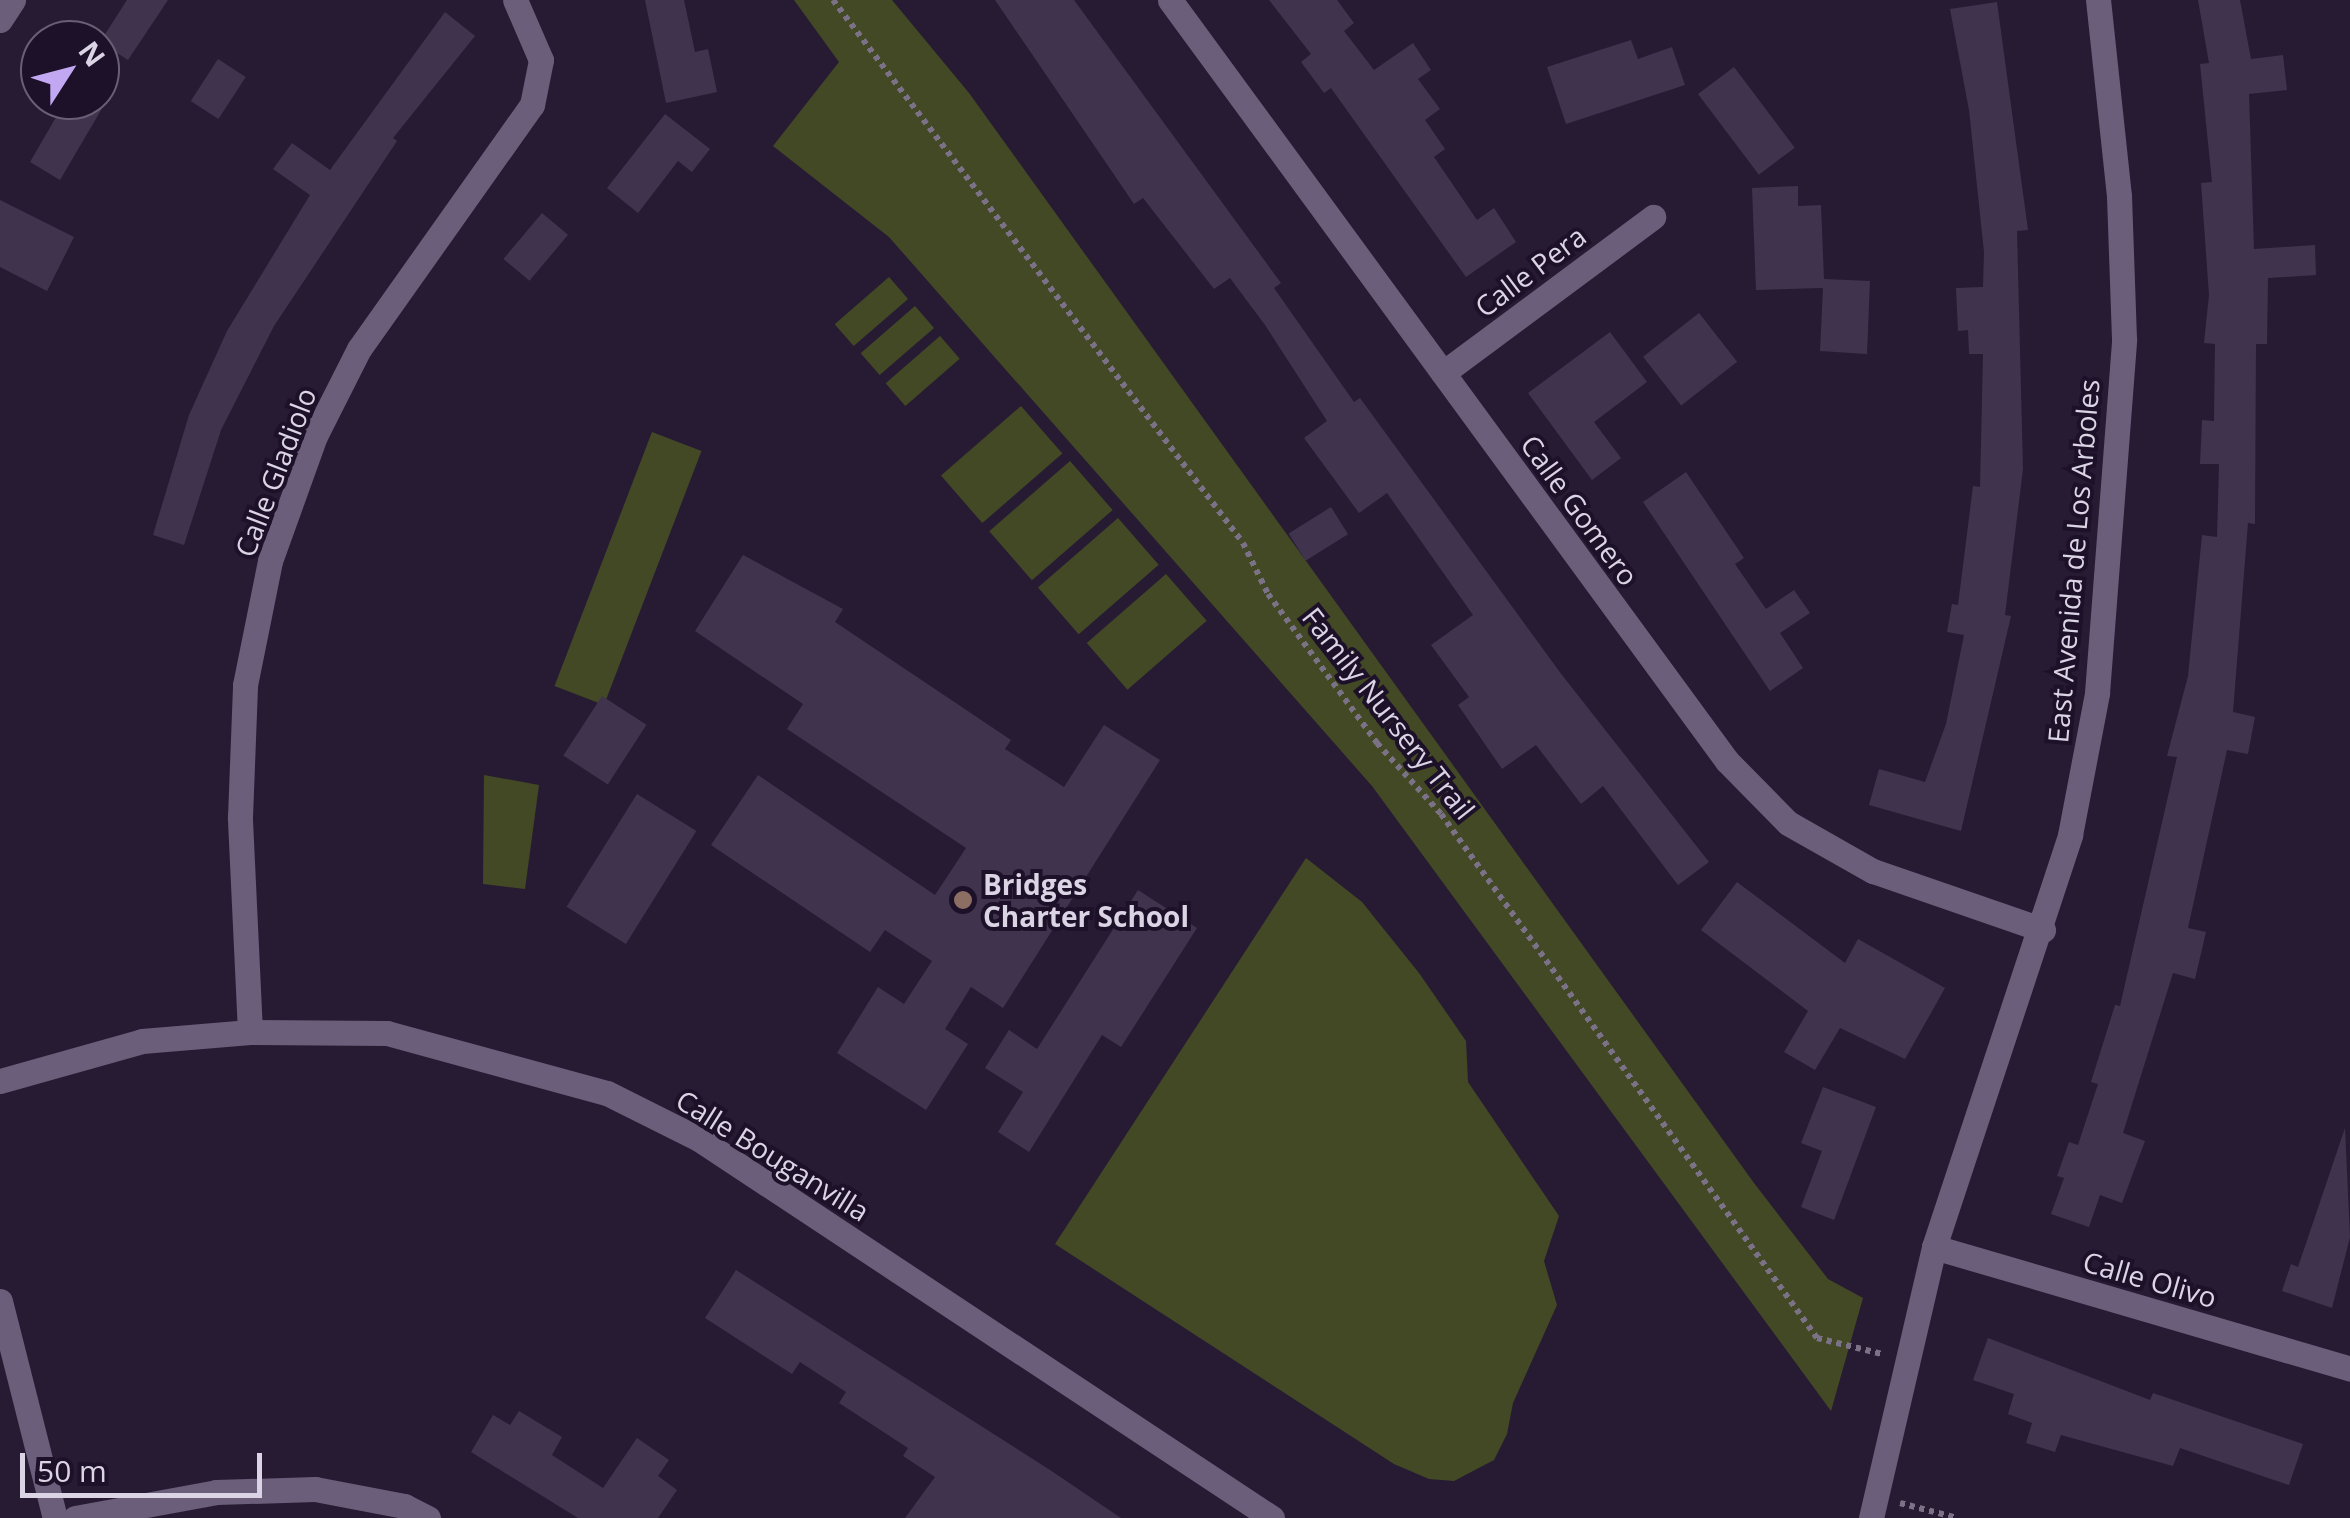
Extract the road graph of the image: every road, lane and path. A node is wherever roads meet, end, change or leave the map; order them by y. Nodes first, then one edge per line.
1 (13, 0) edge
2 (515, 0) edge
3 (833, 0) edge
4 (1170, 0) edge
5 (2098, 0) edge
6 (0, 20) edge
7 (1653, 217) dead end
8 (1443, 374) junction
9 (2043, 930) junction
10 (250, 1032) junction
11 (0, 1081) edge
12 (1934, 1247) junction
13 (0, 1301) edge
14 (1904, 1359) junction
15 (2350, 1370) edge
16 (1872, 1507) edge
17 (54, 1518) edge
18 (75, 1518) edge
19 (428, 1518) edge
20 (1272, 1518) edge
21 (1957, 1518) edge

1 - 6 street
2 - 10 street, Calle Gladiolo
3 - 14 path, Family Nursery Trail
4 - 8 street, Calle Gomero
5 - 9 street, East Avenida de Los Arboles
7 - 8 street, Calle Pera
8 - 9 street, Calle Gomero
9 - 12 street, East Avenida de Los Arboles
10 - 11 street, Calle Bouganvilla
10 - 20 street, Calle Bouganvilla
12 - 14 street, East Avenida de Los Arboles
12 - 15 street, Calle Olivo
13 - 17 street
14 - 16 street, East Avenida de Los Arboles
16 - 21 path
18 - 19 street

